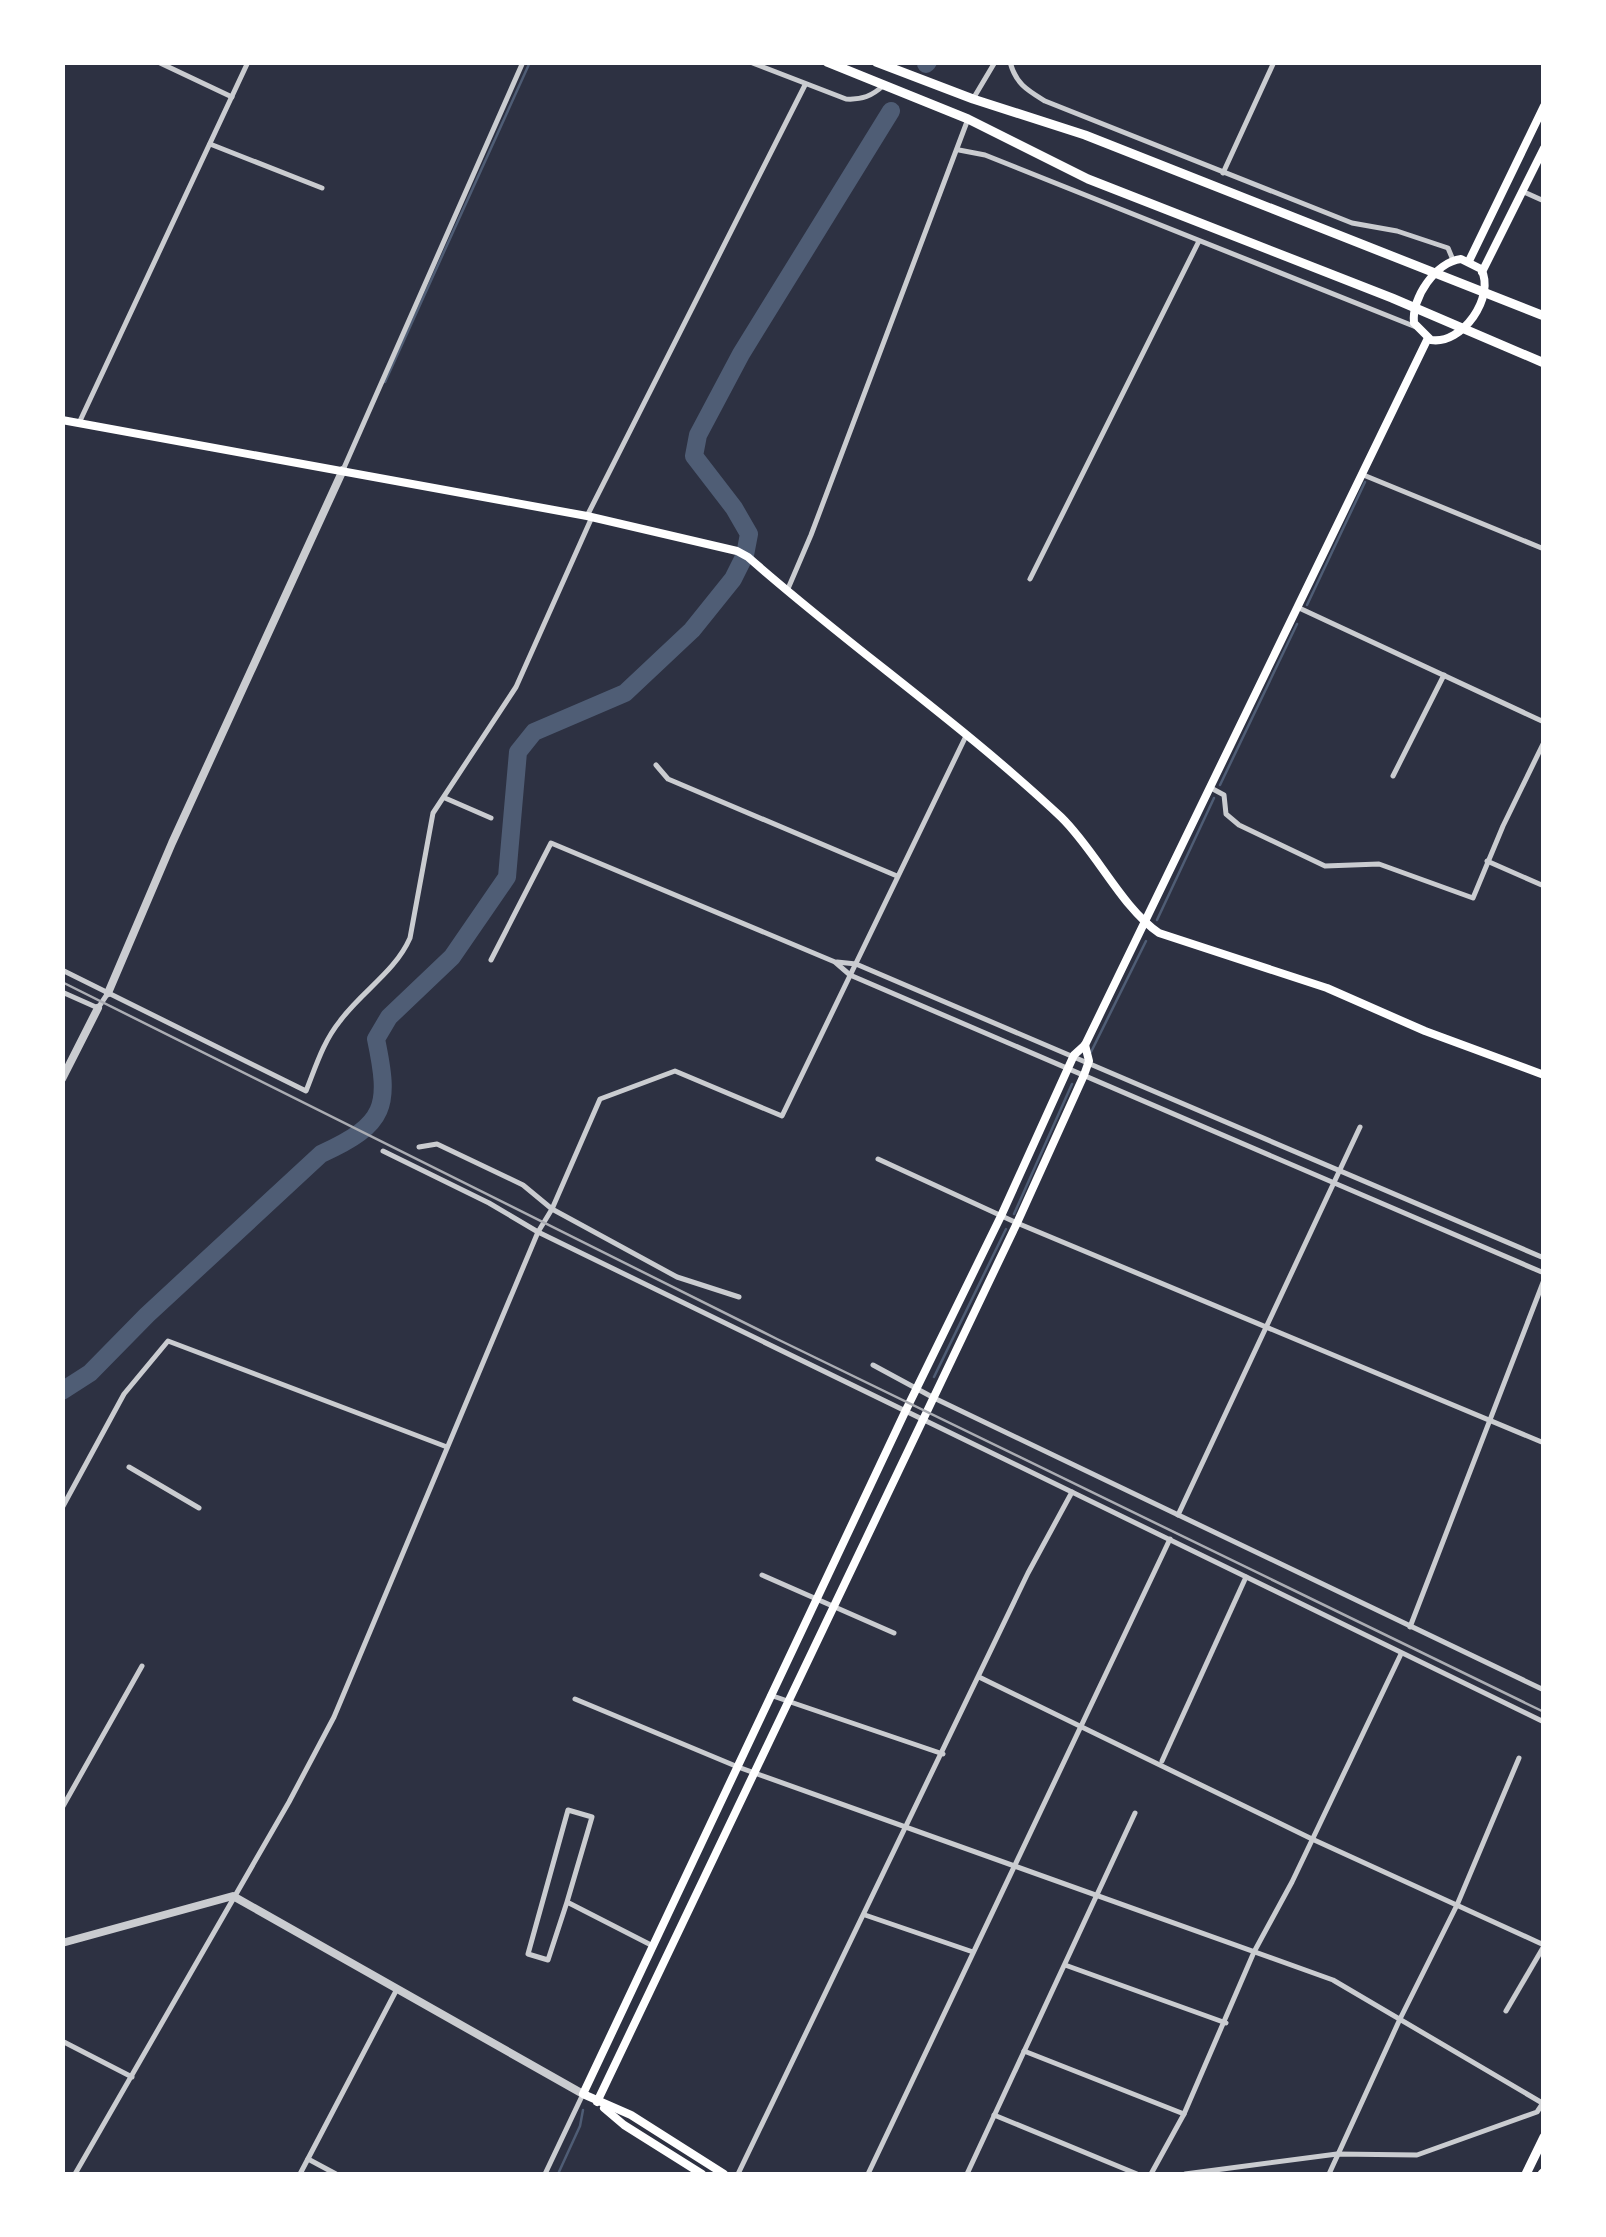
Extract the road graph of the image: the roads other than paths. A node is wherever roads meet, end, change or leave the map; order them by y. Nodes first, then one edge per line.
1 (158, 62) edge
2 (248, 62) edge
3 (523, 62) edge
4 (750, 62) edge
5 (827, 62) edge
6 (876, 62) edge
7 (995, 62) edge
8 (1010, 62) edge
9 (1274, 62) edge
10 (892, 66) edge
11 (884, 85) junction
12 (805, 86) junction
13 (232, 97) junction
14 (972, 99) junction
15 (1544, 106) edge
16 (968, 119) junction
17 (210, 144) junction
18 (1544, 148) edge
19 (959, 150) junction
20 (1223, 173) junction
21 (322, 188) dead end
22 (1522, 190) junction
23 (1544, 201) edge
24 (1198, 243) junction
25 (1453, 260) junction
26 (1469, 260) junction
27 (1482, 272) junction
28 (1436, 273) junction
29 (1486, 293) junction
30 (1414, 308) junction
31 (1544, 316) edge
32 (1416, 328) junction
33 (1462, 329) junction
34 (1428, 338) junction
35 (1544, 363) edge
36 (62, 420) edge
37 (79, 424) junction
38 (343, 470) junction
39 (1362, 474) junction
40 (590, 516) junction
41 (1544, 548) edge
42 (1030, 579) dead end
43 (787, 591) junction
44 (1297, 607) junction
45 (1444, 675) junction
46 (1544, 722) edge
47 (967, 734) junction
48 (1544, 742) edge
49 (656, 765) dead end
50 (1394, 776) dead end
51 (1211, 788) junction
52 (445, 798) junction
53 (491, 818) dead end
54 (1487, 862) junction
55 (898, 876) junction
56 (1544, 886) edge
57 (1145, 924) junction
58 (491, 960) dead end
59 (834, 962) junction
60 (856, 964) junction
61 (62, 970) edge
62 (850, 975) junction
63 (62, 992) edge
64 (108, 994) junction
65 (98, 1008) junction
66 (1085, 1045) junction
67 (1074, 1055) junction
68 (1089, 1061) junction
69 (1070, 1068) junction
70 (1084, 1075) junction
71 (1544, 1075) edge
72 (62, 1079) edge
73 (1360, 1127) dead end
74 (420, 1147) dead end
75 (382, 1151) dead end
76 (878, 1159) dead end
77 (1339, 1171) junction
78 (1333, 1183) junction
79 (552, 1210) junction
80 (1001, 1216) junction
81 (1017, 1224) junction
82 (538, 1232) junction
83 (1544, 1258) edge
84 (1544, 1276) edge
85 (740, 1297) dead end
86 (1267, 1327) junction
87 (874, 1365) dead end
88 (917, 1389) junction
89 (934, 1398) junction
90 (905, 1412) junction
91 (922, 1420) junction
92 (1491, 1420) junction
93 (1544, 1443) edge
94 (447, 1447) junction
95 (129, 1466) dead end
96 (1072, 1492) junction
97 (62, 1508) edge
98 (198, 1508) dead end
99 (1178, 1515) junction
100 (1170, 1539) junction
101 (762, 1575) dead end
102 (1246, 1578) junction
103 (817, 1598) junction
104 (833, 1605) junction
105 (1410, 1627) junction
106 (894, 1633) dead end
107 (1401, 1654) junction
108 (142, 1666) dead end
109 (979, 1676) junction
110 (1544, 1690) edge
111 (770, 1696) junction
112 (575, 1699) dead end
113 (787, 1701) junction
114 (1544, 1722) edge
115 (1080, 1725) junction
116 (943, 1754) junction
117 (1519, 1758) dead end
118 (1161, 1762) junction
119 (738, 1768) junction
120 (754, 1773) junction
121 (62, 1808) edge
122 (1136, 1813) dead end
123 (908, 1828) junction
124 (1312, 1839) junction
125 (1014, 1866) junction
126 (233, 1896) junction
127 (1098, 1896) junction
128 (567, 1902) junction
129 (1457, 1905) junction
130 (865, 1915) junction
131 (62, 1943) edge
132 (654, 1946) junction
133 (1544, 1946) edge
134 (974, 1952) junction
135 (1254, 1952) junction
136 (1065, 1965) junction
137 (397, 1989) junction
138 (1506, 2011) dead end
139 (1400, 2018) junction
140 (1226, 2023) junction
141 (62, 2042) edge
142 (1024, 2051) junction
143 (132, 2077) junction
144 (583, 2094) junction
145 (597, 2102) junction
146 (1543, 2104) edge
147 (1184, 2114) junction
148 (994, 2116) junction
149 (1544, 2138) edge
150 (1337, 2154) junction
151 (308, 2159) junction
152 (76, 2174) edge
153 (300, 2174) edge
154 (336, 2174) edge
155 (545, 2174) edge
156 (702, 2174) edge
157 (724, 2174) edge
158 (738, 2174) edge
159 (868, 2174) edge
160 (966, 2174) edge
161 (1138, 2174) edge
162 (1152, 2174) edge
163 (1185, 2174) edge
164 (1330, 2174) edge
165 (1526, 2174) edge

1 - 13 street
2 - 13 street
3 - 38 street
4 - 12 street
5 - 11 highway
6 - 10 highway
7 - 14 street
8 - 20 street
9 - 20 street
10 - 14 highway
11 - 12 street
11 - 16 highway
12 - 40 street
13 - 17 street
14 - 28 highway
15 - 26 main road
16 - 19 street
16 - 30 highway
17 - 21 street
17 - 37 street
18 - 22 main road
19 - 24 street
19 - 43 street
20 - 25 street
22 - 23 street
22 - 27 main road
24 - 32 street
24 - 42 street
25 - 26 main road
25 - 28 main road
26 - 27 main road
27 - 29 main road
28 - 29 highway
28 - 30 main road
29 - 31 highway
29 - 33 main road
30 - 32 main road
30 - 33 highway
32 - 34 main road
33 - 34 main road
33 - 35 highway
34 - 39 main road
36 - 37 main road
37 - 38 main road
38 - 40 main road
38 - 64 street
39 - 41 street
39 - 44 main road
40 - 43 main road
40 - 52 street
43 - 47 main road
44 - 45 street
44 - 51 main road
45 - 46 street
45 - 50 street
47 - 55 street
47 - 57 main road
48 - 54 street
49 - 55 street
51 - 54 street
51 - 57 main road
52 - 53 street
52 - 64 street
54 - 56 street
55 - 60 street
57 - 66 main road
57 - 71 main road
58 - 59 street
59 - 60 street
59 - 62 street
60 - 62 street
60 - 67 street
61 - 64 street
62 - 69 street
62 - 79 street
63 - 65 street
64 - 65 street
65 - 72 street
66 - 67 main road
66 - 68 main road
67 - 68 street
67 - 69 main road
68 - 70 main road
68 - 77 street
69 - 70 street
69 - 80 main road
70 - 78 street
70 - 81 main road
73 - 77 street
74 - 79 street
75 - 82 street
76 - 80 street
77 - 78 street
77 - 83 street
78 - 84 street
78 - 86 street
79 - 82 street
79 - 85 street
80 - 81 street
80 - 88 main road
81 - 86 street
81 - 89 main road
82 - 90 street
82 - 94 street
84 - 92 street
86 - 92 street
86 - 99 street
87 - 88 street
88 - 89 street
88 - 90 main road
89 - 91 main road
89 - 99 street
90 - 91 street
90 - 103 main road
91 - 96 street
91 - 104 main road
92 - 93 street
92 - 105 street
94 - 97 street
94 - 126 street
95 - 98 street
96 - 100 street
96 - 109 street
99 - 105 street
100 - 102 street
100 - 115 street
101 - 103 street
102 - 107 street
102 - 118 street
103 - 104 street
103 - 111 main road
104 - 106 street
104 - 113 main road
105 - 110 street
107 - 114 street
107 - 124 street
108 - 121 street
109 - 115 street
109 - 116 street
111 - 113 street
111 - 119 main road
112 - 119 street
113 - 116 street
113 - 120 main road
115 - 118 street
115 - 125 street
116 - 123 street
117 - 129 street
118 - 124 street
119 - 120 street
119 - 132 main road
120 - 123 street
120 - 145 main road
122 - 127 street
123 - 125 street
123 - 130 street
124 - 129 street
124 - 135 street
125 - 127 street
125 - 134 street
126 - 131 street
126 - 137 street
126 - 143 street
127 - 135 street
127 - 136 street
128 - 128 street
128 - 132 street
129 - 133 street
129 - 139 street
130 - 134 street
130 - 158 street
132 - 144 main road
133 - 138 street
134 - 159 street
135 - 139 street
135 - 140 street
136 - 140 street
136 - 142 street
137 - 144 street
137 - 151 street
139 - 146 street
139 - 150 street
140 - 147 street
141 - 143 street
142 - 147 street
142 - 148 street
143 - 152 street
144 - 145 main road
144 - 155 street
145 - 156 main road
145 - 157 main road
146 - 150 street
147 - 162 street
148 - 160 street
148 - 161 street
149 - 165 highway
150 - 163 street
150 - 164 street
151 - 153 street
151 - 154 street

